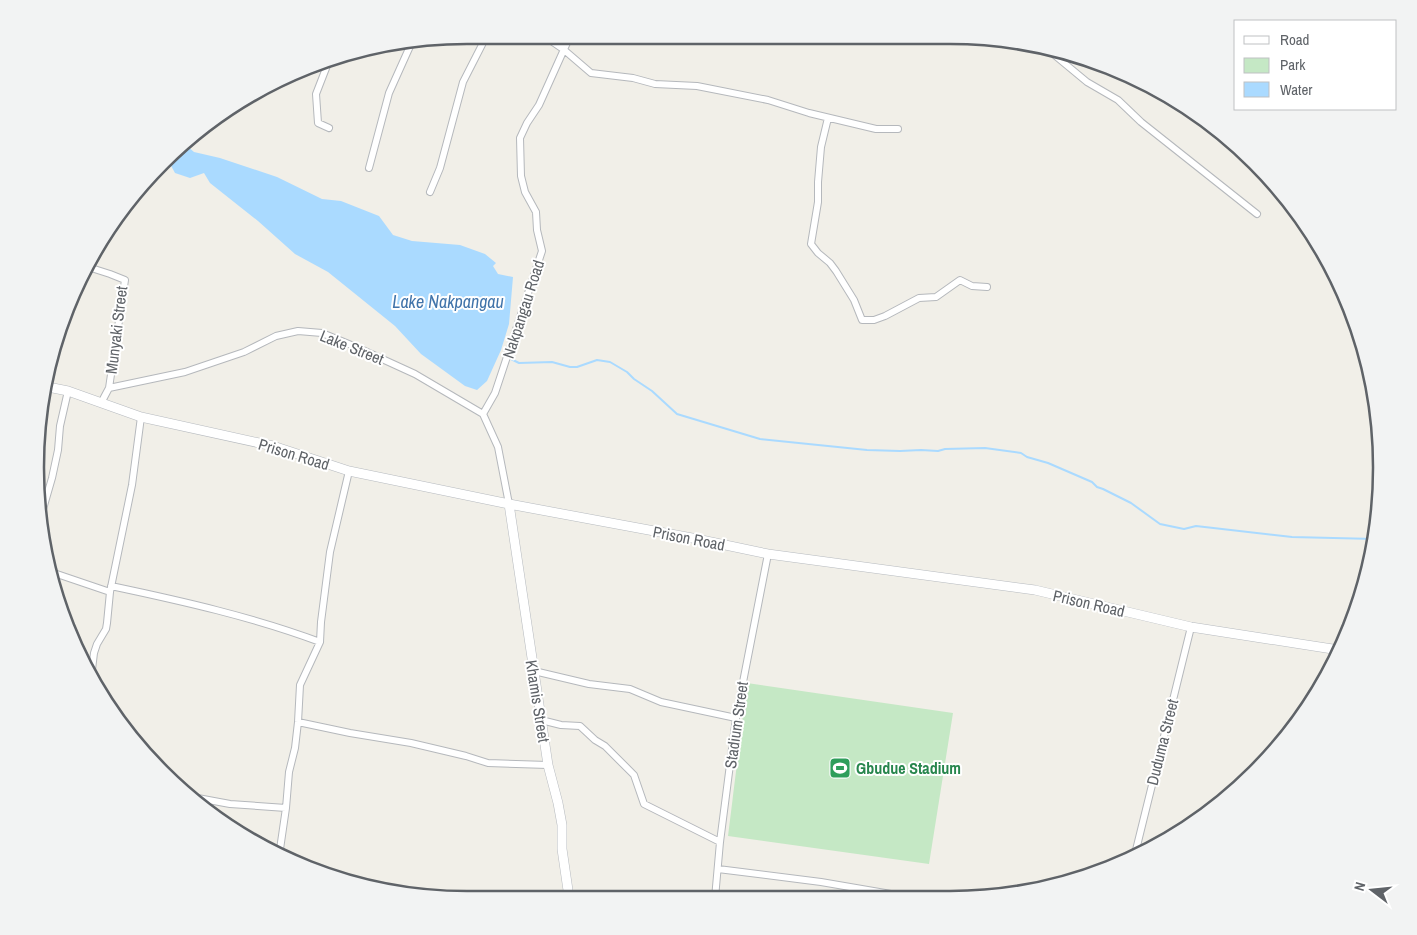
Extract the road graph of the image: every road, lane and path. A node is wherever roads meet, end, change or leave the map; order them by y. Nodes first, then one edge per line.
1 (482, 44) edge
2 (556, 44) edge
3 (566, 44) edge
4 (410, 47) edge
5 (563, 49) junction
6 (1058, 58) edge
7 (326, 68) edge
8 (828, 118) junction
9 (328, 128) dead end
10 (898, 129) dead end
11 (369, 168) dead end
12 (430, 192) dead end
13 (1257, 214) dead end
14 (94, 269) edge
15 (987, 287) dead end
16 (52, 388) edge
17 (109, 388) junction
18 (68, 391) junction
19 (101, 403) junction
20 (483, 414) junction
21 (141, 417) junction
22 (349, 471) junction
23 (45, 500) edge
24 (509, 504) junction
25 (768, 554) junction
26 (57, 574) edge
27 (111, 589) junction
28 (1191, 627) junction
29 (320, 642) junction
30 (1333, 649) edge
31 (93, 665) edge
32 (534, 671) junction
33 (736, 718) junction
34 (541, 720) junction
35 (298, 722) junction
36 (548, 765) junction
37 (204, 799) edge
38 (286, 808) junction
39 (720, 842) junction
40 (281, 848) edge
41 (1137, 848) edge
42 (718, 869) junction
43 (568, 891) edge
44 (716, 891) edge
45 (873, 891) edge

1 - 12 street
2 - 5 street
3 - 5 street, Nakpangau Road
4 - 11 street
5 - 8 street
5 - 20 street, Nakpangau Road
6 - 13 street
7 - 9 street
8 - 10 street
8 - 15 street
14 - 17 street, Munyaki Street
16 - 18 street, Prison Road
17 - 19 street
17 - 20 street, Lake Street
18 - 19 street, Prison Road
18 - 23 street
19 - 21 street, Prison Road
20 - 24 street
21 - 22 street, Prison Road
21 - 27 street
22 - 24 street, Prison Road
22 - 29 street
24 - 25 street, Prison Road
24 - 32 street, Khamis Street
25 - 28 street, Prison Road
25 - 33 street, Stadium Street
26 - 27 street
27 - 29 street
27 - 31 street
28 - 30 street, Prison Road
28 - 41 street, Duduma Street
29 - 35 street
32 - 33 street
32 - 34 street, Khamis Street
33 - 39 street, Stadium Street
34 - 36 street, Khamis Street
34 - 39 street
35 - 36 street
35 - 38 street
36 - 43 street, Khamis Street
37 - 38 street
38 - 40 street
39 - 42 street, Stadium Street
42 - 44 street, Stadium Street
42 - 45 street

